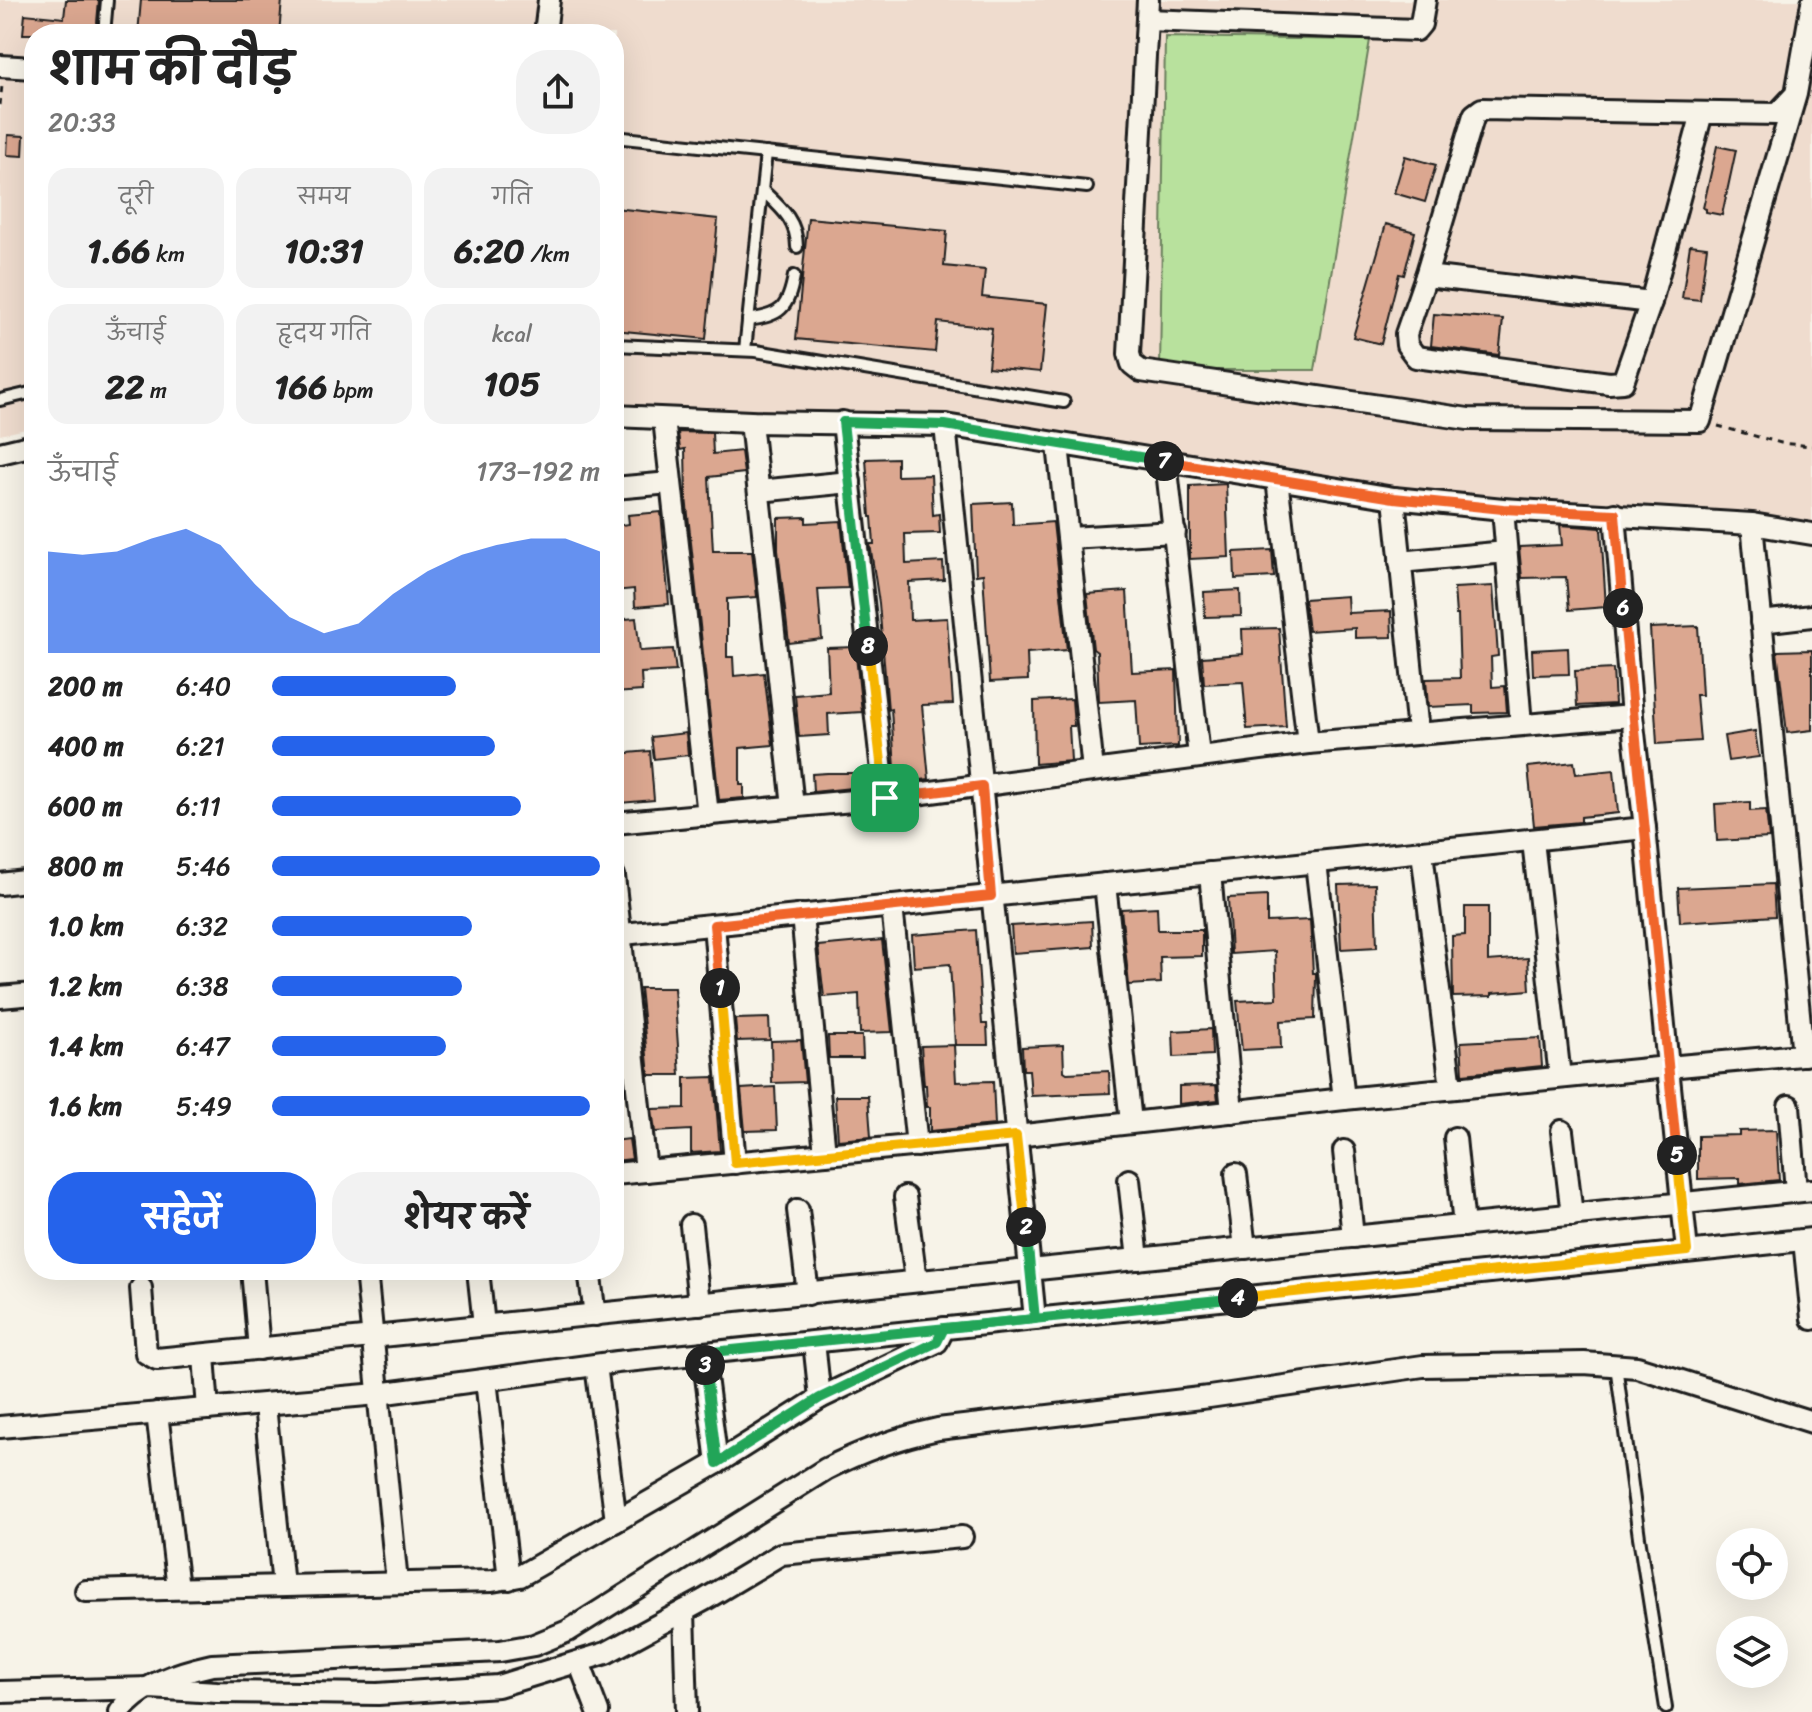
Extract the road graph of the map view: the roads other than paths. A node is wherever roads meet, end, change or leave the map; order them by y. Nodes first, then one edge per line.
1 (107, 0) edge
2 (549, 0) edge
3 (1425, 0) edge
4 (1812, 3) edge
5 (1147, 10) edge
6 (105, 24) edge
7 (546, 24) edge
8 (0, 66) edge
9 (24, 67) edge
10 (1796, 94) junction
11 (1702, 113) junction
12 (624, 138) edge
13 (766, 153) junction
14 (1087, 187) dead end
15 (762, 190) junction
16 (797, 247) dead end
17 (794, 276) dead end
18 (1426, 276) junction
19 (1651, 302) junction
20 (748, 320) junction
21 (624, 345) edge
22 (745, 350) junction
23 (24, 394) edge
24 (0, 400) edge
25 (1064, 402) dead end
26 (624, 417) edge
27 (664, 419) junction
28 (751, 422) junction
29 (843, 422) junction
30 (945, 425) junction
31 (1058, 445) junction
32 (24, 447) edge
33 (0, 453) edge
34 (1166, 461) junction
35 (1277, 479) junction
36 (850, 482) junction
37 (670, 483) junction
38 (624, 487) edge
39 (759, 491) junction
40 (1394, 498) junction
41 (1503, 509) junction
42 (1615, 514) junction
43 (1752, 524) junction
44 (1175, 532) junction
45 (1812, 534) edge
46 (1069, 538) junction
47 (1506, 552) junction
48 (1400, 562) junction
49 (1812, 616) edge
50 (1761, 622) junction
51 (1632, 716) junction
52 (1521, 724) junction
53 (1418, 732) junction
54 (1308, 743) junction
55 (1199, 756) junction
56 (1093, 770) junction
57 (982, 786) junction
58 (885, 798) junction
59 (793, 806) junction
60 (708, 815) junction
61 (624, 822) edge
62 (1645, 828) junction
63 (1533, 841) junction
64 (1422, 852) junction
65 (1316, 863) junction
66 (1210, 873) junction
67 (24, 881) edge
68 (0, 884) edge
69 (1105, 884) junction
70 (991, 896) junction
71 (892, 906) junction
72 (802, 915) junction
73 (714, 925) junction
74 (624, 933) edge
75 (624, 991) edge
76 (24, 995) edge
77 (0, 997) edge
78 (1808, 1054) edge
79 (1668, 1067) junction
80 (1560, 1077) junction
81 (1451, 1088) junction
82 (1344, 1099) junction
83 (1789, 1106) dead end
84 (1232, 1112) junction
85 (1131, 1122) junction
86 (1562, 1131) dead end
87 (1016, 1136) junction
88 (1455, 1138) dead end
89 (917, 1146) junction
90 (1344, 1151) dead end
91 (825, 1154) junction
92 (735, 1163) junction
93 (646, 1171) junction
94 (624, 1173) edge
95 (1236, 1174) dead end
96 (1129, 1180) dead end
97 (1804, 1191) edge
98 (905, 1197) dead end
99 (1682, 1203) junction
100 (798, 1210) dead end
101 (1572, 1215) junction
102 (691, 1225) dead end
103 (1464, 1226) junction
104 (1353, 1237) junction
105 (1808, 1239) edge
106 (1245, 1248) junction
107 (1687, 1251) junction
108 (1138, 1259) junction
109 (1030, 1271) junction
110 (253, 1280) edge
111 (367, 1280) edge
112 (479, 1280) edge
113 (590, 1280) edge
114 (916, 1280) junction
115 (141, 1288) dead end
116 (808, 1294) junction
117 (699, 1304) junction
118 (595, 1315) junction
119 (1035, 1319) junction
120 (1812, 1319) edge
121 (484, 1325) junction
122 (944, 1328) junction
123 (373, 1337) junction
124 (814, 1342) junction
125 (259, 1349) junction
126 (703, 1353) junction
127 (204, 1356) junction
128 (596, 1365) junction
129 (1616, 1365) junction
130 (486, 1380) junction
131 (378, 1394) junction
132 (820, 1398) junction
133 (265, 1405) junction
134 (208, 1409) junction
135 (157, 1413) junction
136 (1812, 1422) edge
137 (0, 1427) edge
138 (717, 1463) junction
139 (616, 1521) junction
140 (962, 1537) dead end
141 (509, 1579) junction
142 (397, 1583) junction
143 (283, 1586) junction
144 (178, 1588) junction
145 (86, 1591) dead end
146 (684, 1611) junction
147 (579, 1662) junction
148 (150, 1688) junction
149 (0, 1692) edge
150 (1666, 1708) dead end
151 (120, 1712) edge
152 (598, 1712) edge
153 (687, 1712) edge

1 - 6 lane
2 - 7 street
3 - 5 street
4 - 10 street
5 - 10 street
8 - 9 street
10 - 11 street
11 - 18 street
11 - 19 street
12 - 13 lane
13 - 14 lane
13 - 15 lane
15 - 16 lane
15 - 20 lane
17 - 20 lane
18 - 19 street
18 - 19 street
20 - 22 lane
21 - 22 lane
22 - 25 lane
23 - 24 lane
26 - 27 street
27 - 28 street
27 - 37 street
28 - 29 street
28 - 39 street
29 - 30 street
29 - 36 street
30 - 31 street
30 - 57 street
31 - 34 street
31 - 46 street
32 - 33 street
34 - 35 street
34 - 44 street
35 - 40 street
35 - 54 street
36 - 39 street
36 - 58 street
37 - 38 street
37 - 60 street
39 - 59 street
40 - 41 street
40 - 48 street
41 - 42 street
41 - 47 street
42 - 43 street
42 - 51 street
43 - 45 street
43 - 50 street
44 - 46 street
44 - 55 street
46 - 56 street
47 - 48 street
47 - 52 street
48 - 53 street
49 - 50 street
50 - 78 street
51 - 52 street
51 - 62 street
52 - 53 street
53 - 54 street
54 - 55 street
55 - 56 street
56 - 57 street
57 - 58 street
57 - 70 street
58 - 59 street
59 - 60 street
60 - 61 street
62 - 63 street
62 - 79 street
63 - 64 street
63 - 80 street
64 - 65 street
64 - 81 street
65 - 66 street
65 - 82 street
66 - 69 street
66 - 84 street
67 - 68 street
69 - 70 street
69 - 85 street
70 - 71 street
70 - 87 street
71 - 72 street
71 - 89 street
72 - 73 street
72 - 91 street
73 - 74 street
73 - 92 street
75 - 93 street
76 - 77 street
78 - 79 street
79 - 80 street
79 - 99 street
80 - 81 street
81 - 82 street
82 - 84 street
83 - 97 street
84 - 85 street
85 - 87 street
86 - 101 street
87 - 89 street
87 - 109 street
88 - 103 street
89 - 91 street
90 - 104 street
91 - 92 street
92 - 93 street
93 - 94 street
95 - 106 street
96 - 108 street
97 - 99 street
98 - 114 street
99 - 101 street
99 - 107 street
100 - 116 street
101 - 103 street
102 - 117 street
103 - 104 street
104 - 106 street
105 - 107 street
105 - 120 street
106 - 108 street
107 - 119 street
108 - 109 street
109 - 114 street
109 - 119 street
110 - 125 street
111 - 123 street
112 - 121 street
113 - 118 street
114 - 116 street
115 - 127 street
116 - 117 street
117 - 118 street
118 - 121 street
119 - 122 street
121 - 123 street
122 - 124 street
122 - 132 street
123 - 125 street
123 - 131 street
124 - 126 street
124 - 132 street
125 - 127 street
126 - 128 street
126 - 138 street
127 - 134 street
128 - 130 street
128 - 139 street
129 - 136 street
129 - 148 street
129 - 150 lane
130 - 131 street
130 - 141 street
131 - 133 street
131 - 142 street
132 - 138 street
133 - 134 street
133 - 143 street
134 - 135 street
135 - 137 street
135 - 144 street
138 - 139 street
139 - 141 street
140 - 146 street
141 - 142 street
142 - 143 street
143 - 144 street
144 - 145 street
146 - 147 street
146 - 153 street
147 - 148 street
147 - 152 street
148 - 149 street
148 - 151 street

